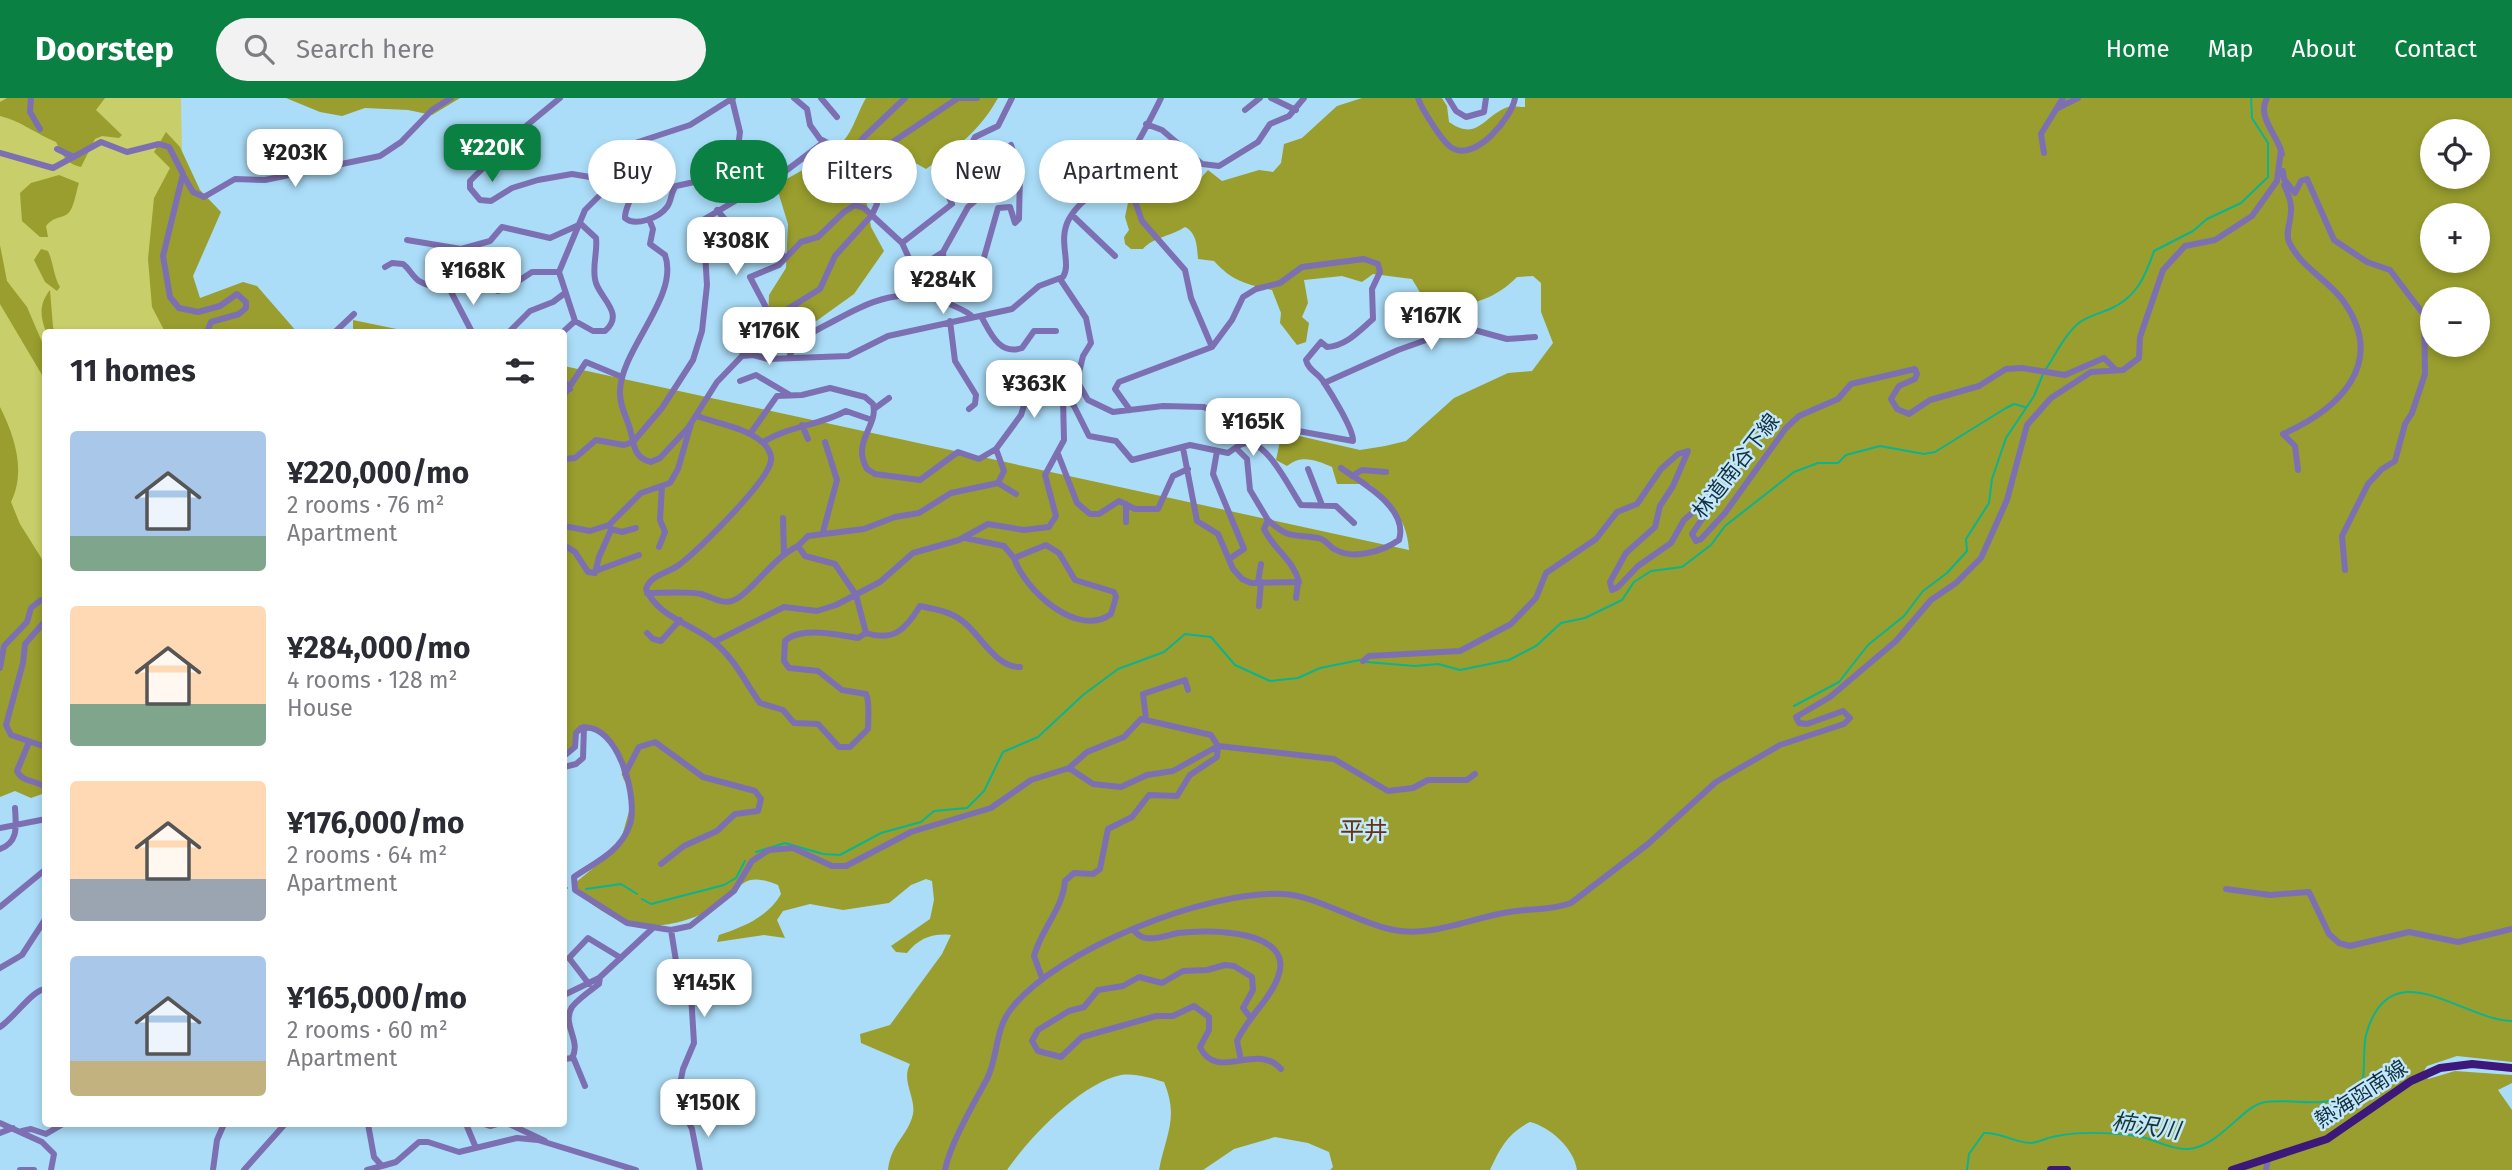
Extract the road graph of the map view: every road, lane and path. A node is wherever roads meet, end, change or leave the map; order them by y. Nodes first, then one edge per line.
1 (31, 98) edge
2 (451, 98) edge
3 (560, 98) edge
4 (732, 98) edge
5 (794, 98) edge
6 (821, 98) edge
7 (905, 98) edge
8 (959, 98) edge
9 (977, 98) edge
10 (1012, 98) edge
11 (1161, 98) edge
12 (1260, 98) edge
13 (1271, 98) edge
14 (1304, 98) edge
15 (1418, 98) edge
16 (1448, 98) edge
17 (1486, 98) edge
18 (1515, 98) edge
19 (2063, 98) edge
20 (2078, 98) edge
21 (2267, 98) edge
22 (2056, 109) junction
23 (1245, 110) dead end
24 (1296, 110) junction
25 (836, 117) dead end
26 (1146, 124) junction
27 (40, 129) dead end
28 (645, 140) edge
29 (822, 140) edge
30 (862, 140) edge
31 (896, 140) edge
32 (1138, 140) edge
33 (1174, 140) edge
34 (57, 149) dead end
35 (2281, 150) junction
36 (0, 153) edge
37 (2044, 153) dead end
38 (74, 157) junction
39 (802, 159) edge
40 (1202, 163) edge
41 (183, 174) junction
42 (2283, 176) junction
43 (588, 177) edge
44 (591, 203) edge
45 (630, 203) edge
46 (876, 203) edge
47 (1083, 203) edge
48 (1136, 203) edge
49 (717, 210) junction
50 (872, 215) junction
51 (1072, 215) junction
52 (649, 219) junction
53 (580, 225) junction
54 (407, 240) dead end
55 (902, 243) junction
56 (943, 252) junction
57 (1115, 256) dead end
58 (784, 259) junction
59 (386, 267) dead end
60 (915, 270) junction
61 (559, 272) junction
62 (1060, 279) junction
63 (449, 288) junction
64 (565, 293) junction
65 (926, 295) junction
66 (354, 314) dead end
67 (770, 315) junction
68 (977, 317) junction
69 (575, 321) junction
70 (950, 321) junction
71 (208, 329) edge
72 (338, 329) edge
73 (470, 329) edge
74 (512, 329) edge
75 (566, 329) edge
76 (1056, 331) dead end
77 (1535, 337) dead end
78 (1212, 346) junction
79 (742, 356) junction
80 (789, 357) junction
81 (2116, 370) junction
82 (622, 377) junction
83 (740, 380) dead end
84 (1324, 383) junction
85 (567, 385) edge
86 (570, 389) junction
87 (567, 392) edge
88 (790, 395) junction
89 (889, 398) dead end
90 (1063, 398) junction
91 (874, 409) junction
92 (969, 409) dead end
93 (1130, 410) junction
94 (697, 416) junction
95 (872, 420) junction
96 (692, 423) junction
97 (802, 425) junction
98 (750, 434) junction
99 (808, 439) dead end
100 (633, 442) junction
101 (762, 442) junction
102 (825, 442) dead end
103 (1183, 448) junction
104 (1236, 448) junction
105 (996, 449) junction
106 (1217, 451) junction
107 (1058, 454) junction
108 (567, 459) edge
109 (1308, 468) dead end
110 (1341, 468) dead end
111 (1188, 469) junction
112 (2298, 470) dead end
113 (1386, 472) dead end
114 (1352, 476) junction
115 (998, 483) junction
116 (662, 486) junction
117 (1016, 494) dead end
118 (1126, 504) junction
119 (1322, 505) junction
120 (1104, 511) junction
121 (783, 518) dead end
122 (1107, 519) dead end
123 (1268, 520) junction
124 (1126, 522) dead end
125 (1354, 523) dead end
126 (567, 527) edge
127 (610, 527) junction
128 (636, 528) dead end
129 (823, 532) junction
130 (965, 538) junction
131 (567, 547) edge
132 (659, 547) dead end
133 (799, 547) junction
134 (784, 554) junction
135 (639, 555) dead end
136 (1014, 558) junction
137 (1229, 559) junction
138 (1261, 564) dead end
139 (598, 570) junction
140 (2345, 570) dead end
141 (1260, 582) junction
142 (1298, 583) junction
143 (647, 593) junction
144 (856, 595) junction
145 (1296, 598) dead end
146 (42, 600) edge
147 (1259, 606) dead end
148 (680, 620) junction
149 (42, 625) edge
150 (648, 633) dead end
151 (866, 633) junction
152 (714, 642) junction
153 (1363, 661) dead end
154 (1020, 667) dead end
155 (0, 668) edge
156 (1188, 690) dead end
157 (1146, 719) junction
158 (584, 727) junction
159 (29, 742) junction
160 (42, 746) edge
161 (1218, 746) junction
162 (567, 754) edge
163 (567, 766) edge
164 (1069, 768) junction
165 (625, 774) junction
166 (1475, 774) dead end
167 (42, 785) edge
168 (15, 808) dead end
169 (42, 820) edge
170 (16, 825) junction
171 (0, 828) edge
172 (0, 849) edge
173 (661, 864) dead end
174 (42, 872) edge
175 (2226, 889) dead end
176 (0, 907) edge
177 (42, 924) edge
178 (654, 928) junction
179 (2512, 929) edge
180 (671, 930) junction
181 (1133, 930) junction
182 (621, 958) junction
183 (0, 968) edge
184 (600, 977) junction
185 (1042, 978) junction
186 (589, 984) junction
187 (42, 990) edge
188 (567, 994) edge
189 (1250, 1017) junction
190 (0, 1027) edge
191 (573, 1057) junction
192 (567, 1058) edge
193 (1241, 1060) junction
194 (2512, 1068) edge
195 (1281, 1069) dead end
196 (585, 1086) dead end
197 (0, 1123) edge
198 (58, 1127) edge
199 (223, 1127) edge
200 (282, 1127) edge
201 (369, 1127) edge
202 (467, 1127) edge
203 (517, 1127) edge
204 (13, 1128) junction
205 (22, 1131) junction
206 (0, 1133) edge
207 (546, 1143) junction
208 (476, 1148) junction
209 (2268, 1159) junction
210 (382, 1166) junction
211 (20, 1170) edge
212 (34, 1170) edge
213 (51, 1170) edge
214 (214, 1170) edge
215 (244, 1170) edge
216 (368, 1170) edge
217 (636, 1170) edge
218 (700, 1170) edge
219 (945, 1170) edge
220 (2051, 1170) edge
221 (2067, 1170) edge
222 (2232, 1170) edge
223 (2266, 1170) edge

1 - 27 street
2 - 41 street
3 - 43 street
4 - 28 street
4 - 52 street
5 - 29 street
6 - 25 street
7 - 30 street
8 - 9 street
8 - 31 street
10 - 55 street
11 - 26 street
12 - 23 street
13 - 24 street
14 - 24 street
15 - 18 street
16 - 17 street
19 - 22 street
20 - 22 street
21 - 35 street
22 - 37 street
24 - 40 street
26 - 32 street
26 - 33 street
34 - 38 street
35 - 42 street
35 - 81 street
36 - 38 street
38 - 41 street
39 - 49 street
41 - 71 street
42 - 112 street
42 - 140 street
44 - 53 street
45 - 52 street
46 - 50 street
47 - 51 street
48 - 78 street
49 - 58 street
49 - 100 street
50 - 55 street
50 - 58 street
50 - 67 street
51 - 57 street
51 - 62 street
52 - 82 street
53 - 54 street
53 - 61 street
53 - 69 street
55 - 60 street
56 - 56 street
56 - 60 street
58 - 67 street
59 - 63 street
60 - 65 street
61 - 63 street
61 - 64 street
62 - 68 street
62 - 93 street
63 - 73 street
64 - 69 street
64 - 74 street
65 - 68 street
65 - 80 street
66 - 72 street
67 - 79 street
68 - 70 street
68 - 76 street
69 - 75 street
70 - 80 street
70 - 92 street
77 - 84 street
78 - 84 street
78 - 93 street
79 - 80 street
79 - 94 street
81 - 153 street, 林道南谷下線
81 - 181 street
82 - 86 street
82 - 100 street
83 - 88 street
84 - 93 street
85 - 86 street
86 - 87 street
88 - 91 street
88 - 98 street
89 - 91 street
90 - 103 street
90 - 105 street
90 - 107 street
91 - 95 street
94 - 96 street
94 - 98 street
95 - 97 street
95 - 105 street
96 - 100 street
96 - 116 street
97 - 99 street
97 - 101 street
98 - 101 street
100 - 108 street
101 - 143 street
102 - 129 street
103 - 106 street
103 - 111 street
104 - 106 street
104 - 119 street
104 - 123 street
105 - 115 street
106 - 137 street
107 - 120 street
107 - 130 street
109 - 119 street
110 - 114 street
111 - 118 street
111 - 137 street
113 - 114 street
114 - 123 street
115 - 117 street
115 - 129 street
116 - 127 street
116 - 132 street
118 - 120 street
118 - 124 street
119 - 125 street
120 - 122 street
121 - 134 street
123 - 142 street
126 - 127 street
127 - 128 street
127 - 139 street
129 - 133 street
130 - 136 street
130 - 144 street
131 - 139 street
133 - 134 street
133 - 144 street
134 - 143 street
135 - 139 street
136 - 136 street
137 - 141 street
138 - 141 street
141 - 142 street
141 - 147 street
142 - 145 street
143 - 148 street
144 - 151 street
144 - 152 street
146 - 155 street
148 - 150 street
148 - 152 street
149 - 159 street
151 - 152 street
151 - 154 street
156 - 157 street
157 - 161 street
157 - 164 street
158 - 162 street
158 - 163 street
158 - 165 street
159 - 160 street
159 - 167 street
161 - 164 street
161 - 166 street
161 - 185 street
164 - 180 street
165 - 173 street
165 - 178 street
168 - 170 street
169 - 170 street
170 - 171 street
170 - 172 street
174 - 176 street
175 - 179 street
177 - 183 street
178 - 180 street
178 - 182 street
180 - 218 street
181 - 185 street
181 - 189 street
182 - 184 street
182 - 186 street
184 - 186 street
184 - 191 street
185 - 219 street
186 - 188 street
187 - 190 street
189 - 193 street
189 - 193 street
191 - 192 street
191 - 196 street
193 - 195 street
194 - 209 main road, 熱海函南線
197 - 204 street
198 - 205 street
199 - 214 street
200 - 215 street
201 - 210 street
202 - 208 street
203 - 207 street
204 - 205 street
204 - 206 street
205 - 213 street
207 - 208 street
207 - 217 street
208 - 210 street
209 - 222 main road, 熱海函南線
209 - 223 street
210 - 216 street
211 - 212 street
220 - 221 main road

